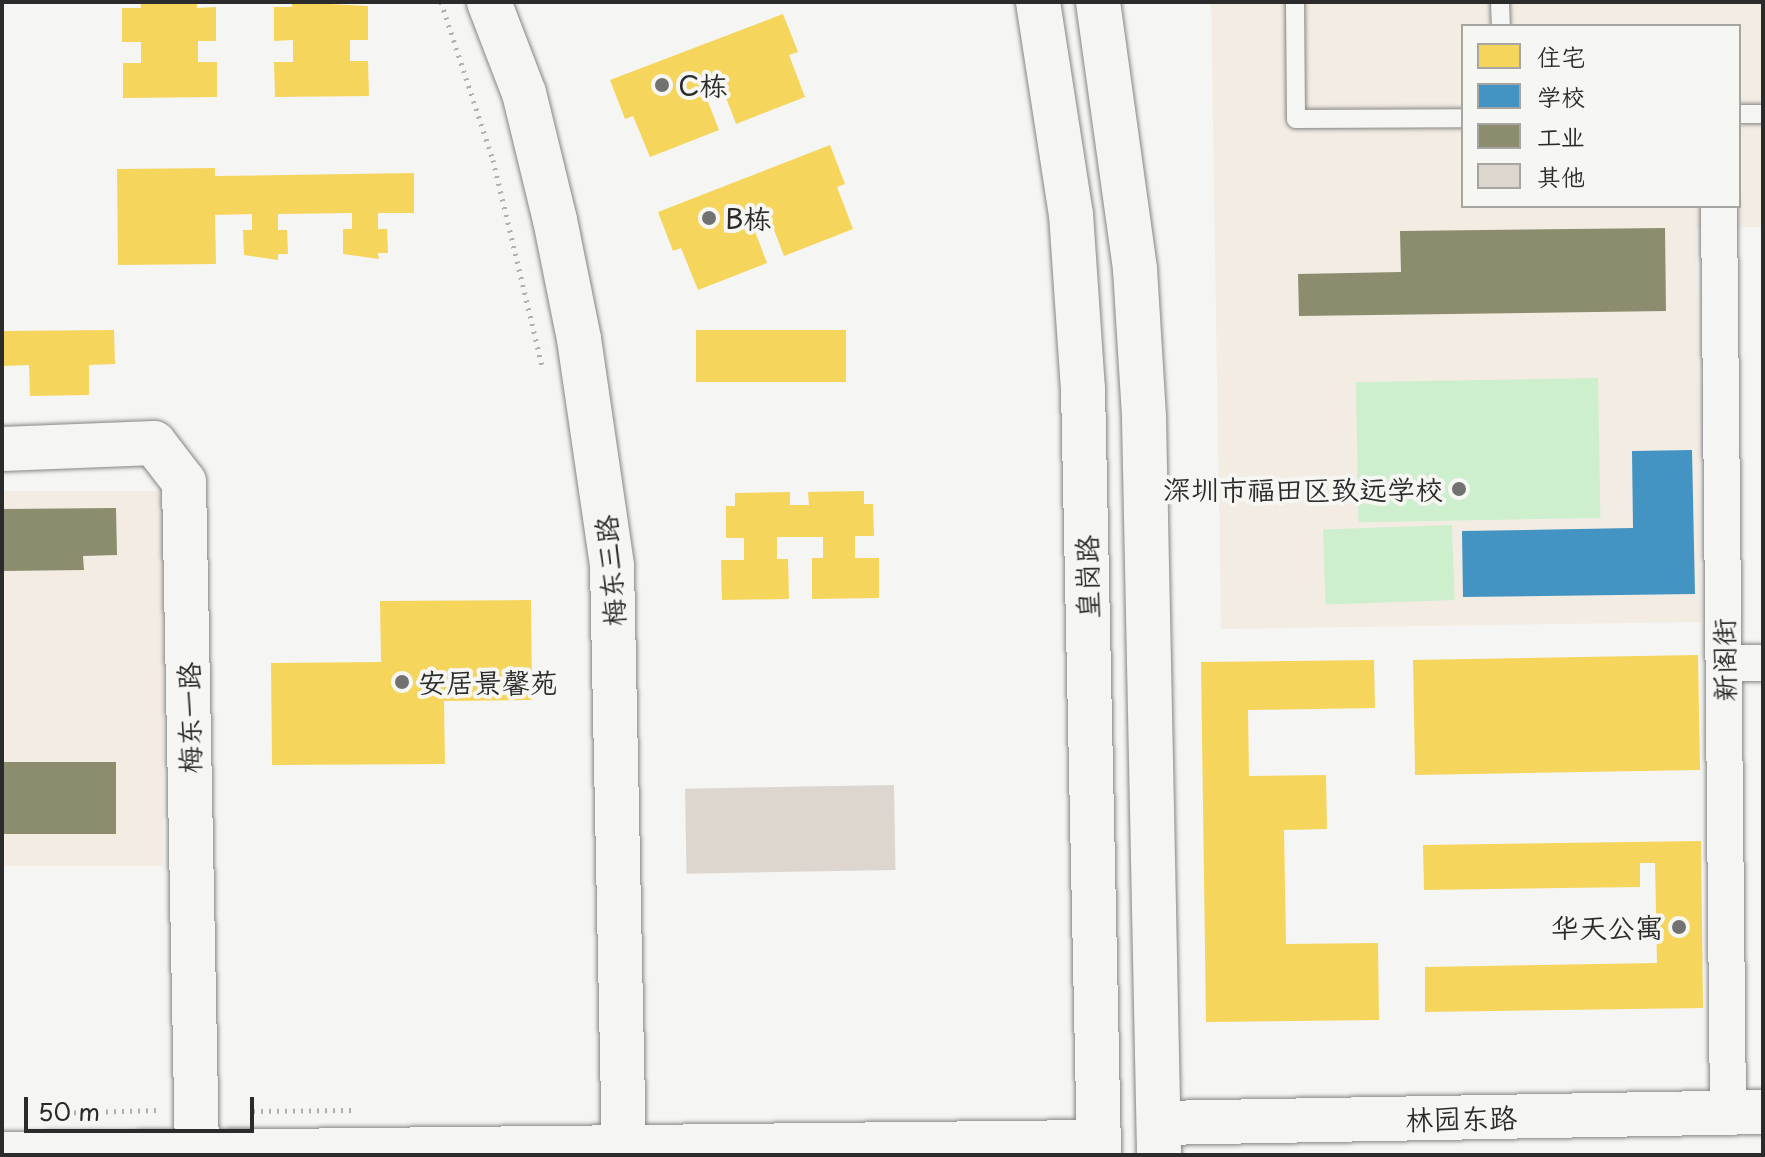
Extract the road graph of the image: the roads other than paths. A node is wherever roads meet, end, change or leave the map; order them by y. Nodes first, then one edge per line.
1 (489, 2) edge
2 (1038, 2) edge
3 (1098, 2) edge
4 (1295, 2) edge
5 (1500, 2) edge
6 (1501, 24) edge
7 (1741, 114) edge
8 (1763, 114) edge
9 (1461, 118) edge
10 (1719, 208) edge
11 (2, 449) edge
12 (1724, 663) junction
13 (1763, 663) edge
14 (1746, 1113) edge
15 (1159, 1139) edge
16 (1099, 1149) edge
17 (624, 1151) edge
18 (197, 1152) edge
19 (2, 1154) edge

1 - 17 main road, 梅东三路
2 - 16 main road, 皇岗路
3 - 15 main road
4 - 9 lane
5 - 6 lane
7 - 8 lane
10 - 12 street, 新阁街
11 - 18 main road, 梅东一路
12 - 13 street
12 - 14 street, 新阁街
14 - 15 main road, 林园东路
16 - 17 main road
17 - 18 main road
18 - 19 main road

